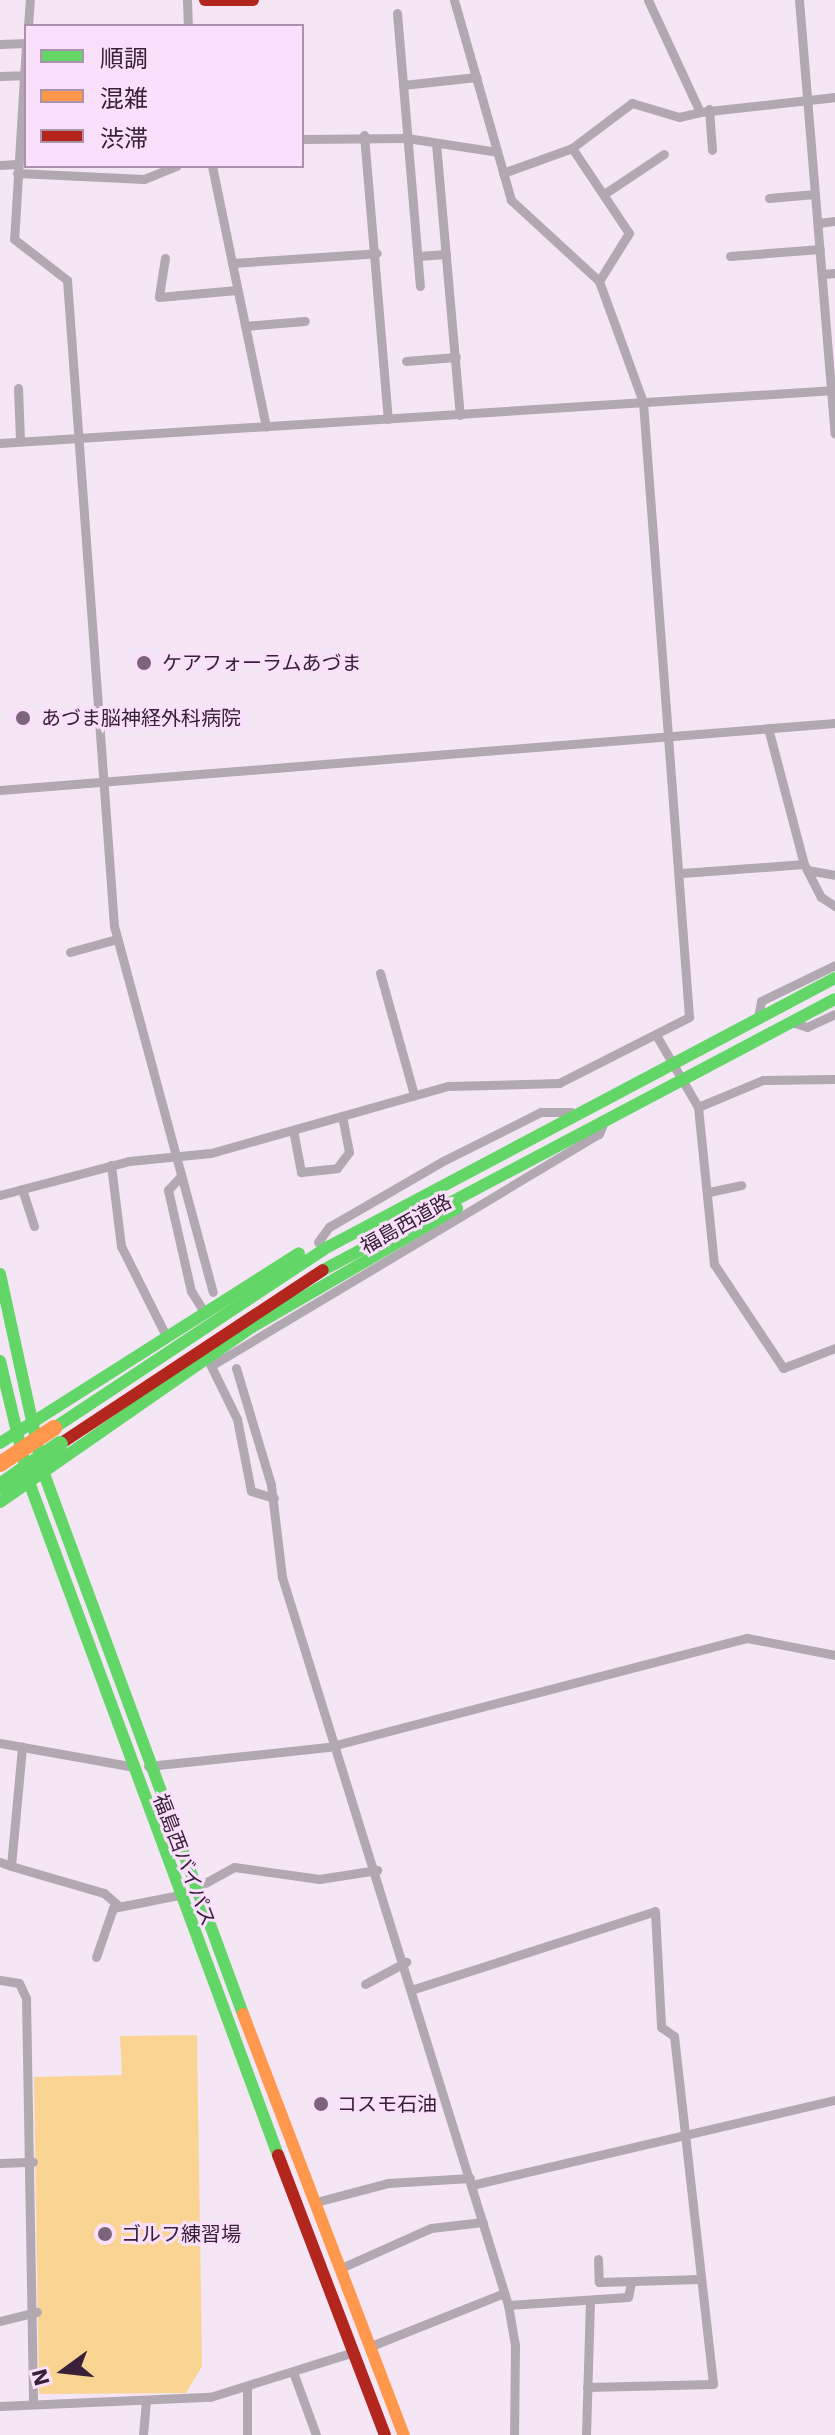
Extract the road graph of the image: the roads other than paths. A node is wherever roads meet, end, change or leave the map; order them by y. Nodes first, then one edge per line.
1 (30, 0) edge
2 (187, 0) edge
3 (205, 0) edge
4 (253, 0) edge
5 (454, 0) edge
6 (648, 0) edge
7 (799, 0) edge
8 (397, 13) dead end
9 (28, 24) edge
10 (188, 24) edge
11 (0, 44) edge
12 (24, 44) edge
13 (24, 75) joint
14 (0, 76) edge
15 (477, 77) junction
16 (403, 85) junction
17 (24, 92) edge
18 (835, 97) edge
19 (807, 100) junction
20 (704, 110) junction
21 (364, 135) junction
22 (407, 138) junction
23 (304, 139) edge
24 (436, 143) junction
25 (572, 148) junction
26 (712, 150) dead end
27 (497, 152) junction
28 (664, 154) dead end
29 (0, 165) edge
30 (17, 168) junction
31 (172, 168) edge
32 (212, 168) edge
33 (503, 173) junction
34 (604, 194) junction
35 (815, 194) junction
36 (769, 198) dead end
37 (835, 221) edge
38 (818, 223) junction
39 (820, 249) junction
40 (377, 253) junction
41 (446, 254) junction
42 (418, 256) junction
43 (730, 256) dead end
44 (165, 258) dead end
45 (232, 263) junction
46 (835, 273) edge
47 (822, 274) junction
48 (599, 281) junction
49 (420, 286) dead end
50 (237, 290) junction
51 (305, 321) dead end
52 (245, 326) junction
53 (456, 357) junction
54 (406, 361) dead end
55 (18, 388) dead end
56 (833, 390) edge
57 (643, 402) junction
58 (460, 415) junction
59 (388, 419) junction
60 (266, 426) junction
61 (835, 434) edge
62 (80, 437) junction
63 (20, 441) junction
64 (0, 443) edge
65 (835, 723) edge
66 (768, 728) junction
67 (670, 735) junction
68 (108, 783) junction
69 (0, 790) edge
70 (805, 867) junction
71 (682, 873) junction
72 (835, 875) edge
73 (835, 906) edge
74 (117, 939) junction
75 (70, 952) dead end
76 (835, 965) edge
77 (380, 973) dead end
78 (835, 978) edge
79 (835, 999) edge
80 (835, 1014) edge
81 (758, 1017) junction
82 (791, 1022) junction
83 (656, 1035) junction
84 (670, 1062) junction
85 (677, 1078) junction
86 (835, 1079) edge
87 (414, 1095) junction
88 (698, 1107) junction
89 (571, 1112) junction
90 (342, 1116) junction
91 (604, 1117) junction
92 (293, 1130) junction
93 (176, 1159) junction
94 (111, 1165) junction
95 (459, 1173) junction
96 (498, 1174) junction
97 (181, 1176) junction
98 (741, 1185) dead end
99 (22, 1189) junction
100 (709, 1192) junction
101 (0, 1195) edge
102 (34, 1226) dead end
103 (318, 1242) junction
104 (0, 1274) edge
105 (213, 1292) dead end
106 (204, 1312) junction
107 (166, 1336) junction
108 (835, 1348) edge
109 (0, 1361) edge
110 (208, 1362) junction
111 (236, 1368) dead end
112 (30, 1424) junction
113 (7, 1439) edge
114 (0, 1464) edge
115 (43, 1471) junction
116 (29, 1482) junction
117 (0, 1486) edge
118 (274, 1498) junction
119 (0, 1502) edge
120 (835, 1655) edge
121 (0, 1743) edge
122 (335, 1745) junction
123 (22, 1747) junction
124 (129, 1766) junction
125 (148, 1766) junction
126 (0, 1862) edge
127 (11, 1866) junction
128 (377, 1870) junction
129 (196, 1888) junction
130 (179, 1895) junction
131 (118, 1905) junction
132 (96, 1957) dead end
133 (406, 1962) junction
134 (0, 1980) edge
135 (365, 1984) dead end
136 (414, 1989) junction
137 (835, 2100) edge
138 (681, 2138) junction
139 (33, 2162) junction
140 (0, 2163) edge
141 (471, 2182) junction
142 (316, 2202) junction
143 (483, 2222) junction
144 (598, 2259) dead end
145 (341, 2268) junction
146 (699, 2279) junction
147 (631, 2283) junction
148 (504, 2293) junction
149 (590, 2303) junction
150 (508, 2305) junction
151 (37, 2312) junction
152 (0, 2321) edge
153 (371, 2346) junction
154 (354, 2352) junction
155 (293, 2372) junction
156 (587, 2387) junction
157 (247, 2388) junction
158 (146, 2400) junction
159 (33, 2403) junction
160 (0, 2406) edge
161 (143, 2435) edge
162 (247, 2435) edge
163 (316, 2435) edge
164 (385, 2435) edge
165 (404, 2435) edge
166 (514, 2435) edge
167 (586, 2435) edge

1 - 9 street
2 - 10 street
3 - 4 main road
5 - 15 street
6 - 20 street
7 - 19 street
8 - 16 street
11 - 12 street
13 - 14 street
13 - 17 street
15 - 16 street
15 - 27 street
16 - 22 street
17 - 30 street
18 - 19 street
19 - 20 street
19 - 35 street
20 - 25 street
20 - 26 street
21 - 22 street
21 - 23 street
21 - 40 street
22 - 24 street
22 - 42 street
24 - 27 street
24 - 41 street
25 - 33 street
25 - 34 street
27 - 33 street
28 - 34 street
29 - 30 street
30 - 31 street
30 - 62 street
32 - 45 street
33 - 48 street
34 - 48 street
35 - 36 street
35 - 38 street
37 - 38 street
38 - 39 street
39 - 43 street
39 - 47 street
40 - 45 street
40 - 59 street
41 - 42 street
41 - 53 street
42 - 49 street
44 - 50 street
45 - 50 street
46 - 47 street
47 - 56 street
48 - 57 street
50 - 52 street
51 - 52 street
52 - 60 street
53 - 54 street
53 - 58 street
55 - 63 street
56 - 57 street
56 - 61 street
57 - 58 street
57 - 67 street
58 - 59 street
59 - 60 street
60 - 62 street
62 - 63 street
62 - 68 street
63 - 64 street
65 - 66 street
66 - 67 street
66 - 70 street
67 - 68 street
67 - 71 street
68 - 69 street
68 - 74 street
70 - 71 street
70 - 72 street
70 - 73 street
71 - 83 street
74 - 75 street
74 - 93 street
76 - 81 street
77 - 87 street
78 - 81 main road, 福島西道路
79 - 82 main road, 福島西道路
80 - 82 street
81 - 84 main road, 福島西道路
82 - 85 main road, 福島西道路
83 - 84 street
83 - 87 street
84 - 85 street
84 - 89 main road, 福島西道路
85 - 88 street
85 - 91 main road, 福島西道路
86 - 88 street
87 - 90 street
88 - 100 street
89 - 95 main road, 福島西道路
89 - 103 street
90 - 92 street
90 - 92 street
91 - 96 main road, 福島西道路
91 - 110 street
92 - 93 street
93 - 94 street
93 - 97 street
94 - 99 street
94 - 107 street
95 - 103 main road
95 - 114 main road, 福島西道路, bridge
96 - 110 main road
96 - 117 main road, 福島西道路, bridge
97 - 105 street
97 - 106 street
98 - 100 street
99 - 101 street
99 - 102 street
100 - 108 street
103 - 106 main road
104 - 112 main road, 福島西バイパス
106 - 107 main road
107 - 112 main road
109 - 113 main road, 福島西バイパス
110 - 115 main road
110 - 118 street
111 - 118 street
112 - 113 main road
112 - 115 main road, 福島西バイパス
113 - 116 main road, 福島西バイパス
115 - 116 main road
115 - 125 main road, 福島西バイパス
116 - 119 main road
116 - 124 main road, 福島西バイパス
118 - 122 street
120 - 122 street
121 - 123 street
122 - 125 street
122 - 128 street
123 - 124 street
123 - 127 street
124 - 125 street
124 - 130 main road, 福島西バイパス
125 - 129 main road, 福島西バイパス
126 - 127 street
127 - 131 street
128 - 129 street
128 - 133 street
129 - 142 main road, 福島西バイパス
130 - 131 street
130 - 154 main road, 福島西バイパス
131 - 132 street
133 - 135 street
133 - 136 street
134 - 139 street
136 - 138 street
136 - 141 street
137 - 138 street
138 - 141 street
138 - 146 street
139 - 140 street
139 - 151 street
141 - 142 street
141 - 143 street
142 - 145 main road, 福島西バイパス
143 - 145 street
143 - 148 street
144 - 147 street
145 - 153 main road, 福島西バイパス
146 - 147 street
146 - 156 street
147 - 149 street
148 - 150 street
148 - 153 street
149 - 150 street
149 - 156 street
150 - 166 street
151 - 152 street
151 - 159 street
153 - 165 main road, 福島西バイパス
154 - 155 street
154 - 164 main road, 福島西バイパス
155 - 157 street
155 - 163 street
156 - 167 street
157 - 158 street
157 - 162 street
158 - 159 street
158 - 161 street
159 - 160 street

